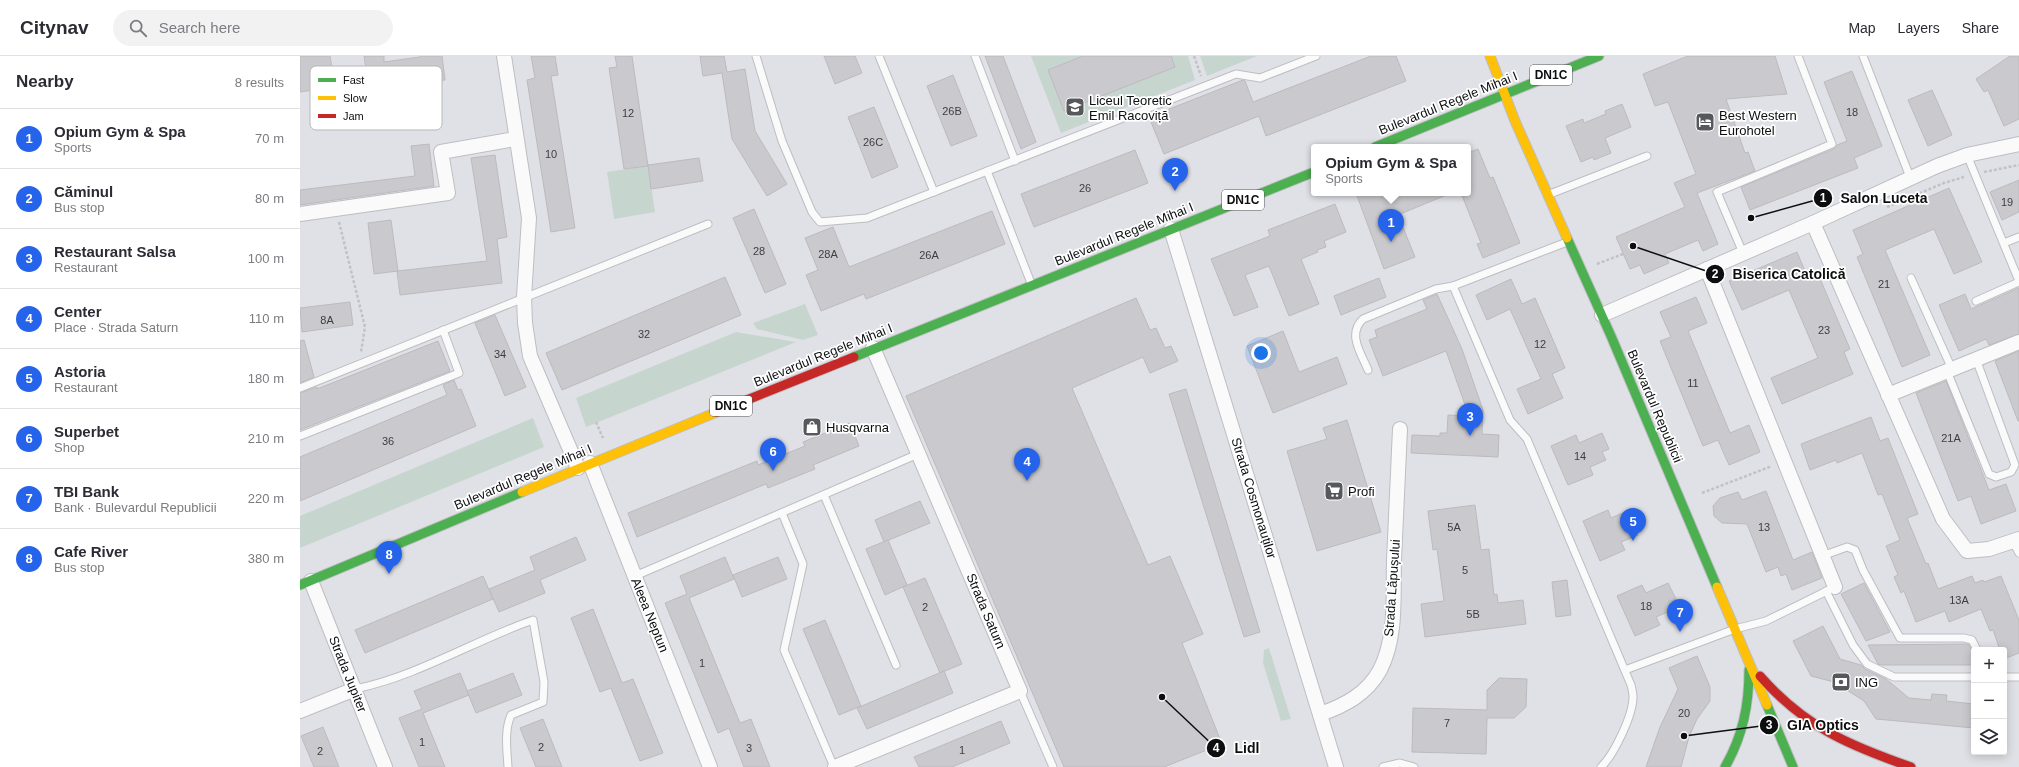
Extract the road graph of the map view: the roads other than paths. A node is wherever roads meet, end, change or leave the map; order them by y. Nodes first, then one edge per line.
1 (504, 56) edge
2 (756, 56) edge
3 (879, 56) edge
4 (975, 56) edge
5 (1316, 56) edge
6 (1490, 56) edge
7 (1599, 56) edge
8 (1798, 56) edge
9 (1863, 56) edge
10 (1504, 94) junction
11 (515, 139) junction
12 (1382, 144) edge
13 (2019, 144) edge
14 (1967, 155) junction
15 (1647, 156) dead end
16 (1015, 161) junction
17 (987, 171) junction
18 (1311, 173) edge
19 (1910, 177) junction
20 (934, 192) junction
21 (1548, 195) junction
22 (300, 214) edge
23 (1813, 223) junction
24 (708, 224) dead end
25 (1171, 229) junction
26 (2019, 237) edge
27 (1569, 241) junction
28 (2004, 243) junction
29 (1743, 253) junction
30 (1707, 269) junction
31 (1911, 278) dead end
32 (2019, 282) edge
33 (1032, 286) junction
34 (1454, 286) junction
35 (524, 297) junction
36 (1976, 301) dead end
37 (1602, 315) junction
38 (443, 330) junction
39 (2019, 342) edge
40 (873, 348) junction
41 (1976, 359) junction
42 (1368, 370) dead end
43 (1950, 370) junction
44 (300, 388) edge
45 (1888, 395) junction
46 (1400, 429) dead end
47 (300, 436) edge
48 (918, 454) junction
49 (584, 466) junction
50 (824, 495) junction
51 (782, 513) junction
52 (2017, 545) edge
53 (1822, 556) junction
54 (635, 576) junction
55 (306, 583) edge
56 (1830, 589) junction
57 (1735, 629) junction
58 (1976, 647) edge
59 (1749, 662) junction
60 (896, 665) dead end
61 (1625, 670) junction
62 (1971, 677) edge
63 (2007, 677) edge
64 (2019, 677) edge
65 (354, 689) junction
66 (1020, 691) junction
67 (300, 711) edge
68 (1320, 714) junction
69 (385, 767) edge
70 (508, 767) edge
71 (710, 767) edge
72 (835, 767) edge
73 (1053, 767) edge
74 (1336, 767) edge
75 (1383, 767) edge
76 (1414, 767) edge
77 (1602, 767) edge
78 (1725, 767) edge
79 (1792, 767) edge
80 (1911, 767) edge

1 - 11 street, Aleea Neptun
2 - 20 lane
3 - 20 lane
4 - 16 lane
5 - 16 lane
6 - 10 main road, Bulevardul Republicii
7 - 10 main road, Bulevardul Regele Mihai I / DN1C
8 - 29 lane
9 - 19 lane
10 - 12 main road, Bulevardul Regele Mihai I / DN1C
10 - 21 main road, Bulevardul Republicii
11 - 22 street
11 - 35 street, Aleea Neptun
13 - 14 street
14 - 19 street
14 - 28 lane
15 - 21 lane
16 - 17 lane
17 - 20 lane
17 - 33 lane
18 - 25 main road, Bulevardul Regele Mihai I / DN1C
19 - 23 street
21 - 27 main road, Bulevardul Republicii
23 - 29 street
23 - 45 street
24 - 35 lane
25 - 33 main road, Bulevardul Regele Mihai I / DN1C
25 - 68 street, Strada Cosmonauților
26 - 28 lane
27 - 34 lane
27 - 37 main road, Bulevardul Republicii
28 - 32 lane
29 - 30 street
30 - 37 street
30 - 53 street
31 - 43 lane
32 - 36 lane
33 - 40 main road, Bulevardul Regele Mihai I / DN1C
34 - 42 lane
34 - 61 lane
35 - 38 lane
35 - 49 street, Aleea Neptun
37 - 57 main road, Bulevardul Republicii
38 - 44 lane
38 - 47 lane
39 - 41 street
40 - 48 street, Strada Saturn
40 - 49 main road, Bulevardul Regele Mihai I / DN1C
41 - 43 street
41 - 43 lane
43 - 45 street
45 - 52 street
46 - 68 street, Strada Lăpușului
48 - 50 lane
48 - 66 street, Strada Saturn
49 - 54 street, Aleea Neptun
49 - 55 main road, Bulevardul Regele Mihai I / DN1C
50 - 51 lane
50 - 60 lane
51 - 54 lane
51 - 72 lane
53 - 56 street
53 - 58 lane
54 - 71 street, Aleea Neptun
55 - 65 street, Strada Jupiter
56 - 57 lane
56 - 62 lane
57 - 59 main road, Bulevardul Republicii
57 - 61 lane
59 - 78 main road
59 - 79 main road, Bulevardul Republicii
59 - 80 main road
61 - 77 lane
63 - 64 lane
65 - 67 street
65 - 69 street, Strada Jupiter
65 - 70 lane
66 - 72 street
66 - 73 lane
68 - 74 street, Strada Cosmonauților
75 - 76 lane

